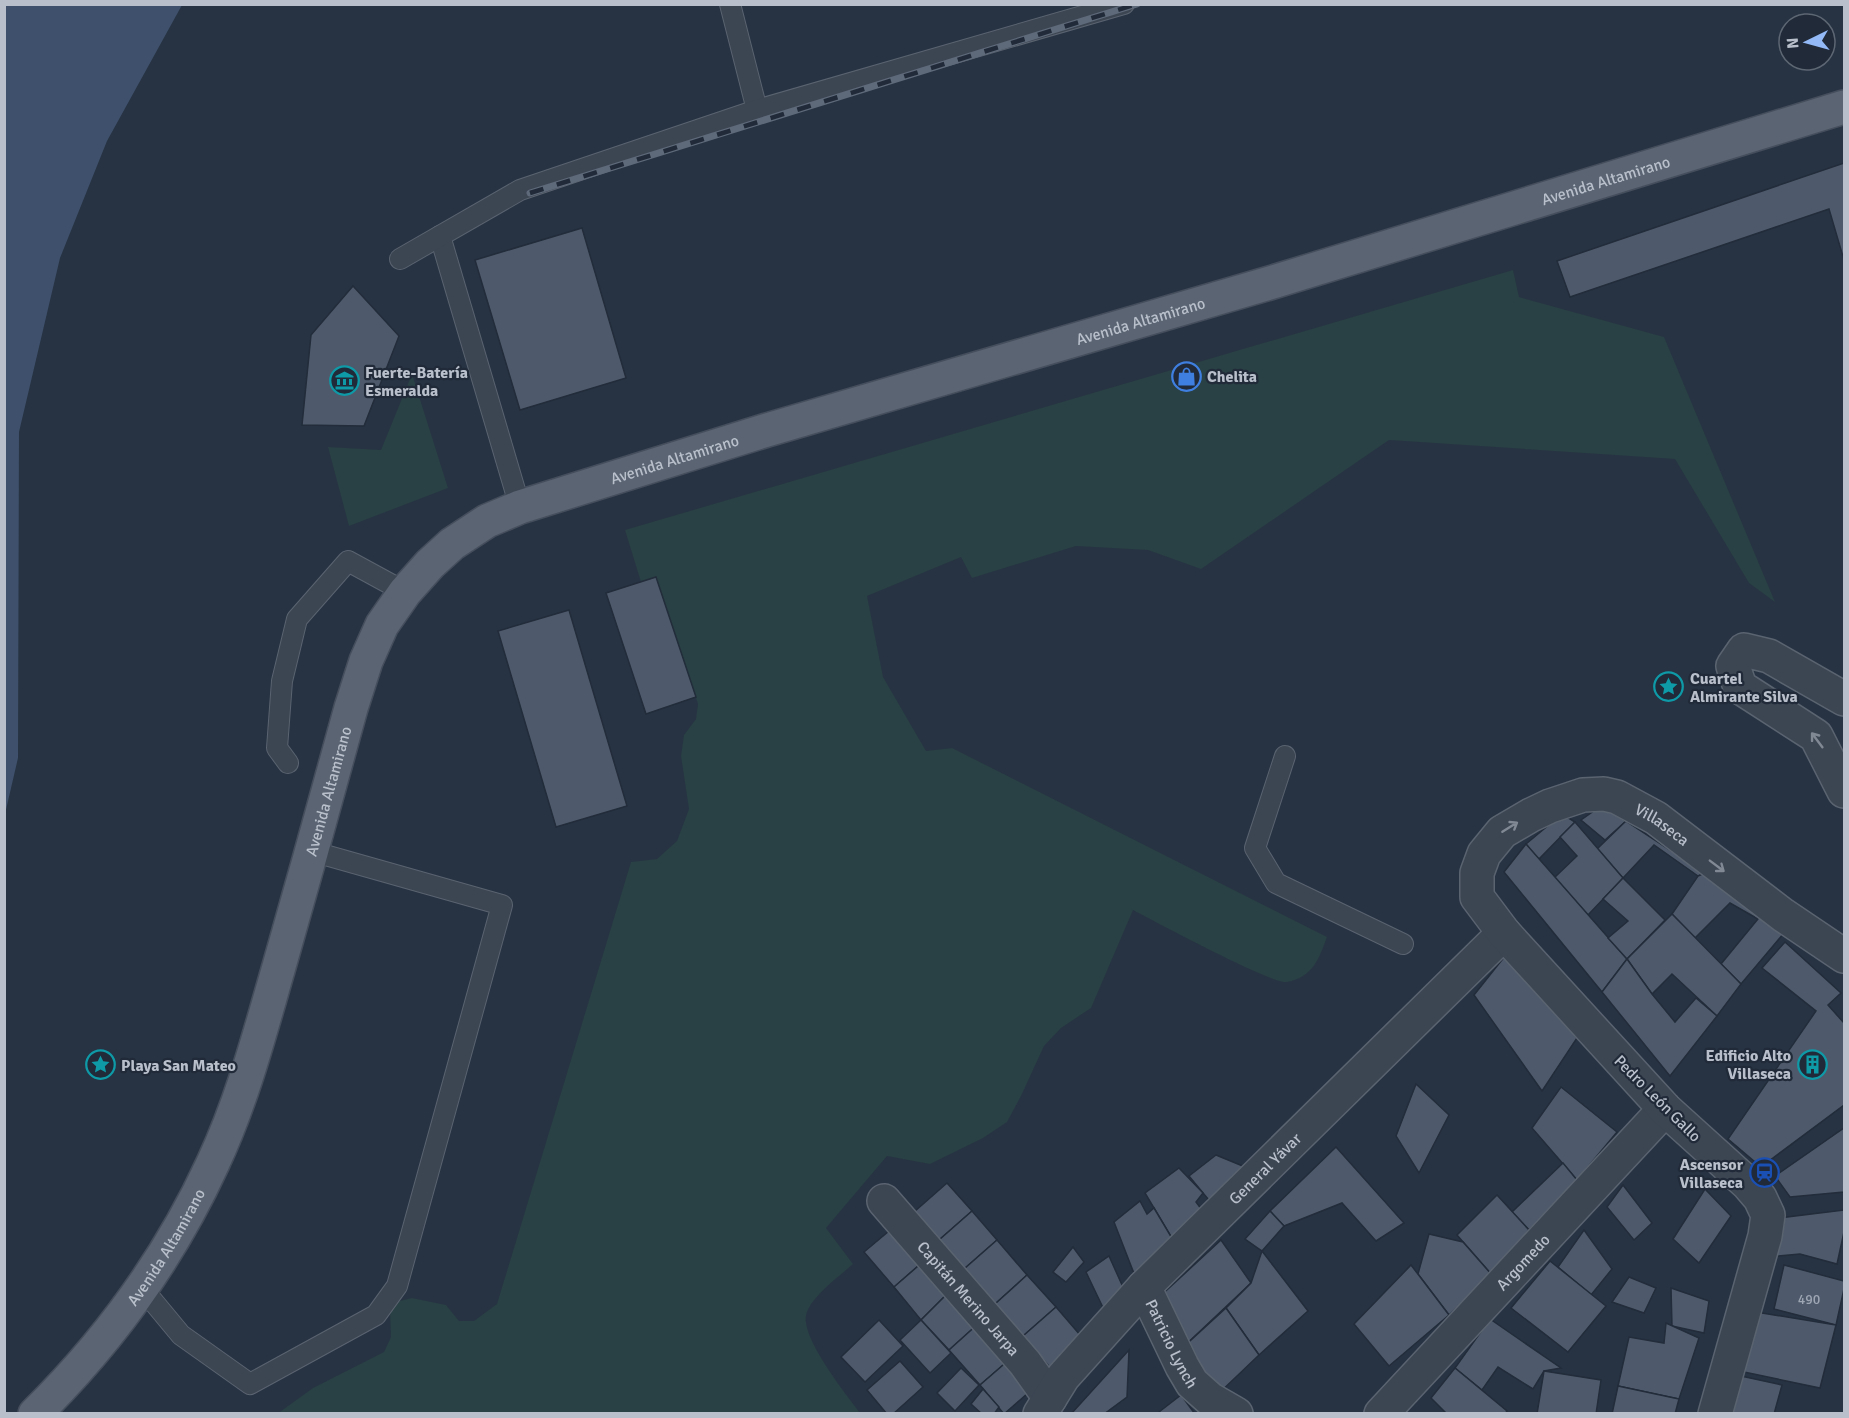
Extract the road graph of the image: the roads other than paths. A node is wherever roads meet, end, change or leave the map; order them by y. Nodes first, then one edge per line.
1 (730, 4) edge
2 (1124, 4) edge
3 (1845, 107) edge
4 (757, 110) junction
5 (440, 236) junction
6 (400, 259) dead end
7 (520, 507) junction
8 (405, 592) junction
9 (1845, 699) edge
10 (1285, 756) dead end
11 (288, 763) dead end
12 (1845, 791) edge
13 (311, 851) junction
14 (1477, 873) joint
15 (1504, 933) junction
16 (1403, 944) dead end
17 (1845, 956) edge
18 (1665, 1109) junction
19 (884, 1201) dead end
20 (1144, 1287) junction
21 (142, 1288) junction
22 (1045, 1406) edge
23 (35, 1413) edge
24 (1236, 1413) edge
25 (1381, 1413) edge
26 (1715, 1413) edge

1 - 4 lane
2 - 4 lane
3 - 7 main road, Avenida Altamirano
4 - 5 lane
5 - 6 lane
5 - 7 lane
7 - 8 main road, Avenida Altamirano
8 - 11 lane
8 - 13 main road, Avenida Altamirano
12 -> 9 street
10 - 16 lane
13 - 21 main road, Avenida Altamirano
13 - 21 lane
14 - 15 street, Pedro León Gallo
14 -> 17 street, Villaseca
15 - 18 street, Pedro León Gallo
15 - 20 street, General Yávar
18 - 25 street, Argomedo
18 - 26 street, Pedro León Gallo
19 - 22 street, Capitán Merino Jarpa
20 - 22 street, General Yávar
20 - 24 street, Patricio Lynch
21 - 23 main road, Avenida Altamirano

